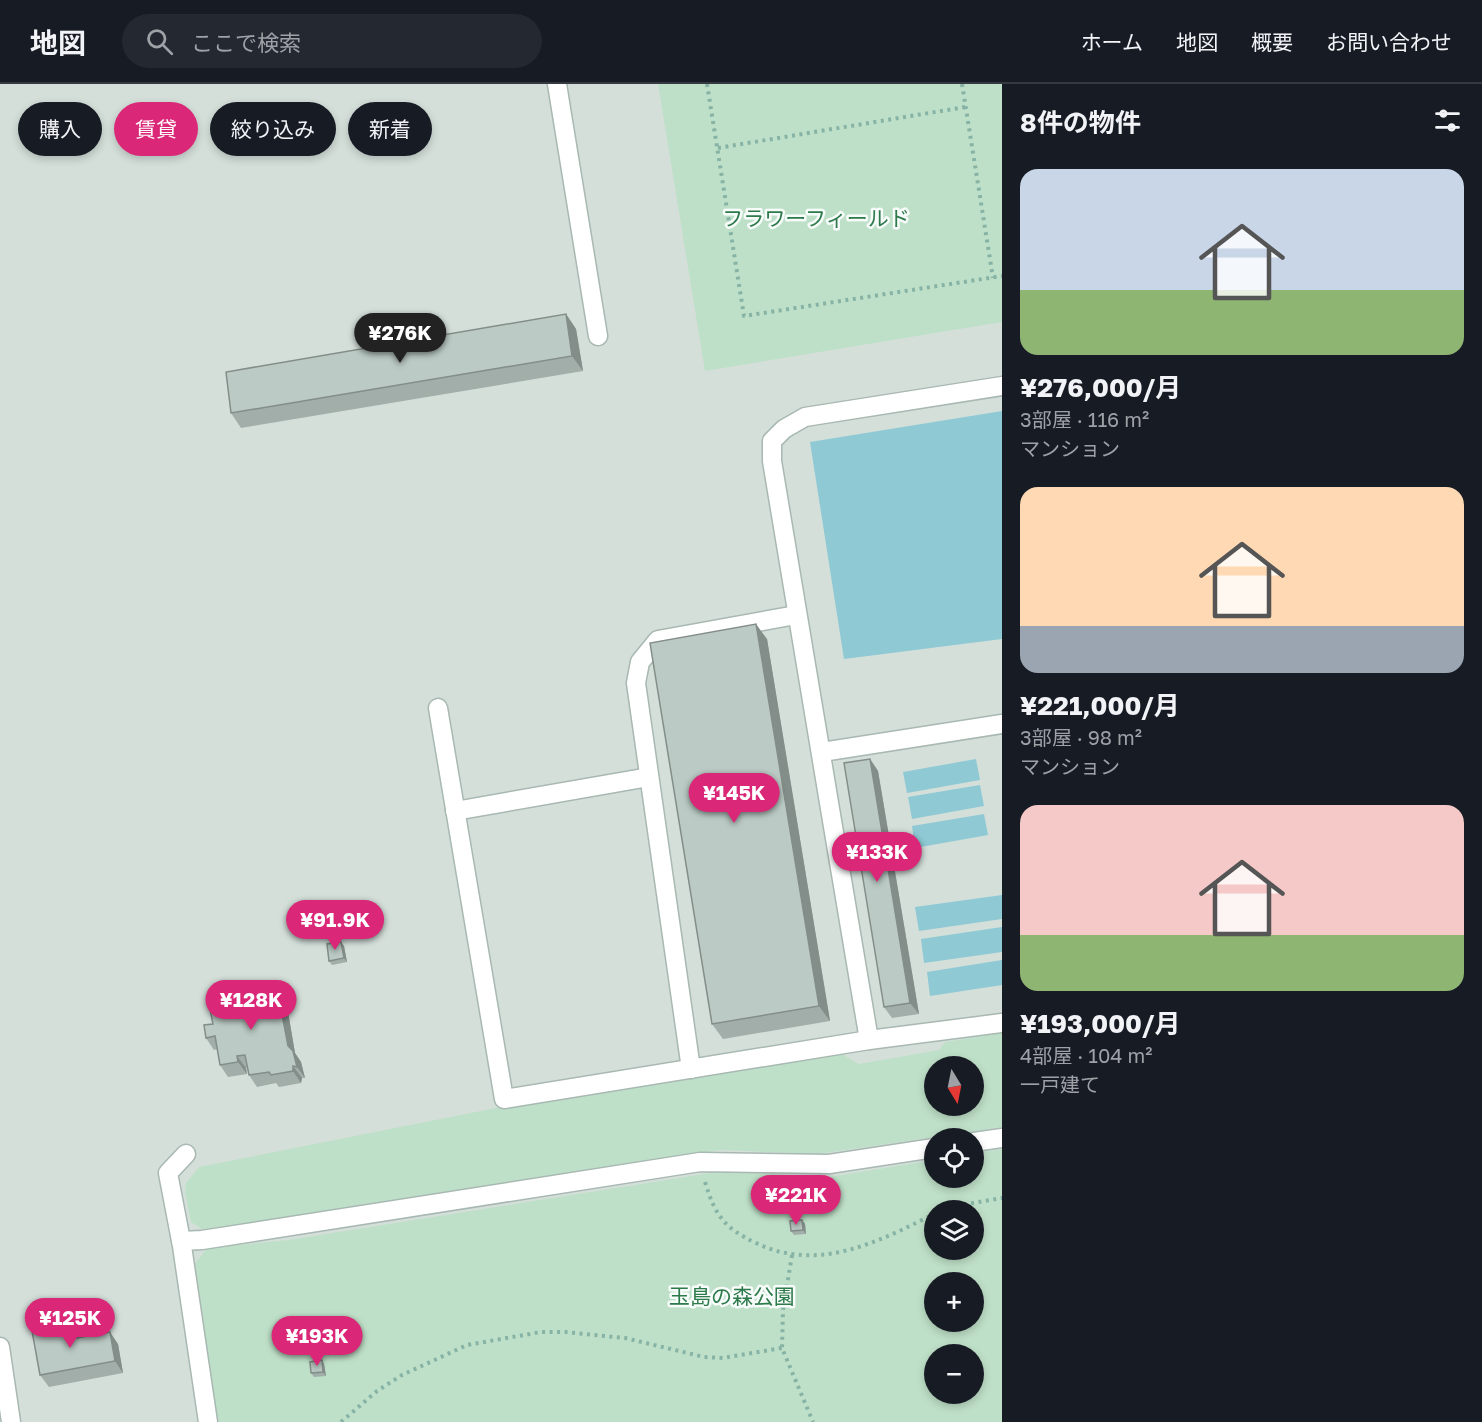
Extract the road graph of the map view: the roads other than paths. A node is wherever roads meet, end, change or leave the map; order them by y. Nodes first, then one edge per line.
1 (557, 84) edge
2 (598, 336) dead end
3 (1002, 386) edge
4 (796, 615) junction
5 (438, 708) dead end
6 (1002, 724) edge
7 (822, 752) junction
8 (649, 777) junction
9 (456, 811) junction
10 (1002, 1023) edge
11 (869, 1040) junction
12 (690, 1069) junction
13 (1002, 1138) edge
14 (984, 1141) edge
15 (924, 1150) edge
16 (186, 1154) dead end
17 (181, 1241) junction
18 (0, 1347) edge
19 (11, 1422) edge
20 (208, 1422) edge

1 - 2 lane
3 - 4 lane
4 - 7 lane
4 - 8 lane
5 - 9 lane
6 - 7 lane
7 - 11 lane
8 - 9 lane
8 - 12 lane
9 - 12 lane
10 - 11 lane
11 - 12 lane
13 - 14 lane
15 - 17 lane
16 - 17 lane
17 - 20 lane
18 - 19 lane

